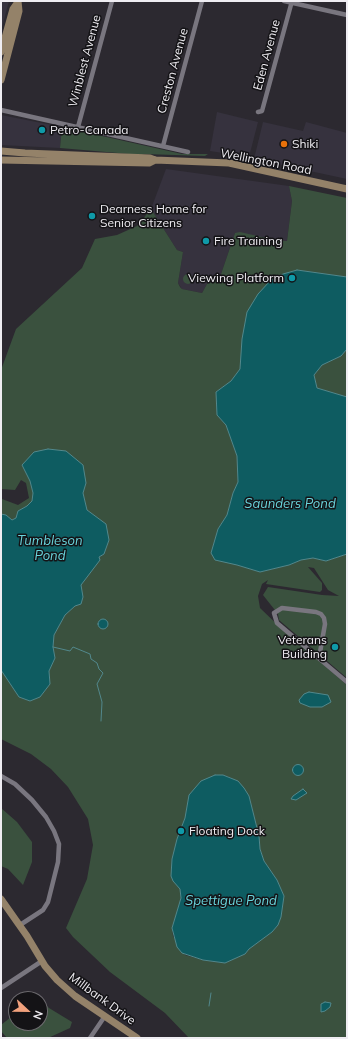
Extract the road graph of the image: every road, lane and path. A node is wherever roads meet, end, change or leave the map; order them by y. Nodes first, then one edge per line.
1 (18, 1) edge
2 (112, 1) edge
3 (202, 1) edge
4 (284, 1) edge
5 (292, 2) edge
6 (347, 15) edge
7 (1, 52) edge
8 (4, 60) edge
9 (1, 80) edge
10 (1, 110) edge
11 (258, 112) dead end
12 (78, 127) junction
13 (163, 146) junction
14 (1, 151) edge
15 (188, 152) dead end
16 (1, 160) edge
17 (156, 160) junction
18 (347, 189) edge
19 (319, 658) junction
20 (347, 682) edge
21 (1, 776) edge
22 (2, 902) edge
23 (20, 925) junction
24 (42, 961) junction
25 (1, 988) edge
26 (105, 1016) junction
27 (90, 1038) edge
28 (138, 1038) edge

1 - 7 main road
1 - 8 main road
2 - 12 street, Winblest Avenue
3 - 13 street, Creston Avenue
4 - 5 street
5 - 6 street
5 - 11 street, Eden Avenue
8 - 9 main road
10 - 12 street
12 - 13 street
13 - 15 street
14 - 17 main road, Wellington Road
16 - 17 main road, Wellington Road
17 - 18 main road, Wellington Road
19 - 19 street
19 - 20 street
21 - 23 street
22 - 23 main road, Millbank Drive
23 - 24 main road, Millbank Drive
24 - 25 street
24 - 26 main road, Millbank Drive
26 - 27 street
26 - 28 main road, Millbank Drive

